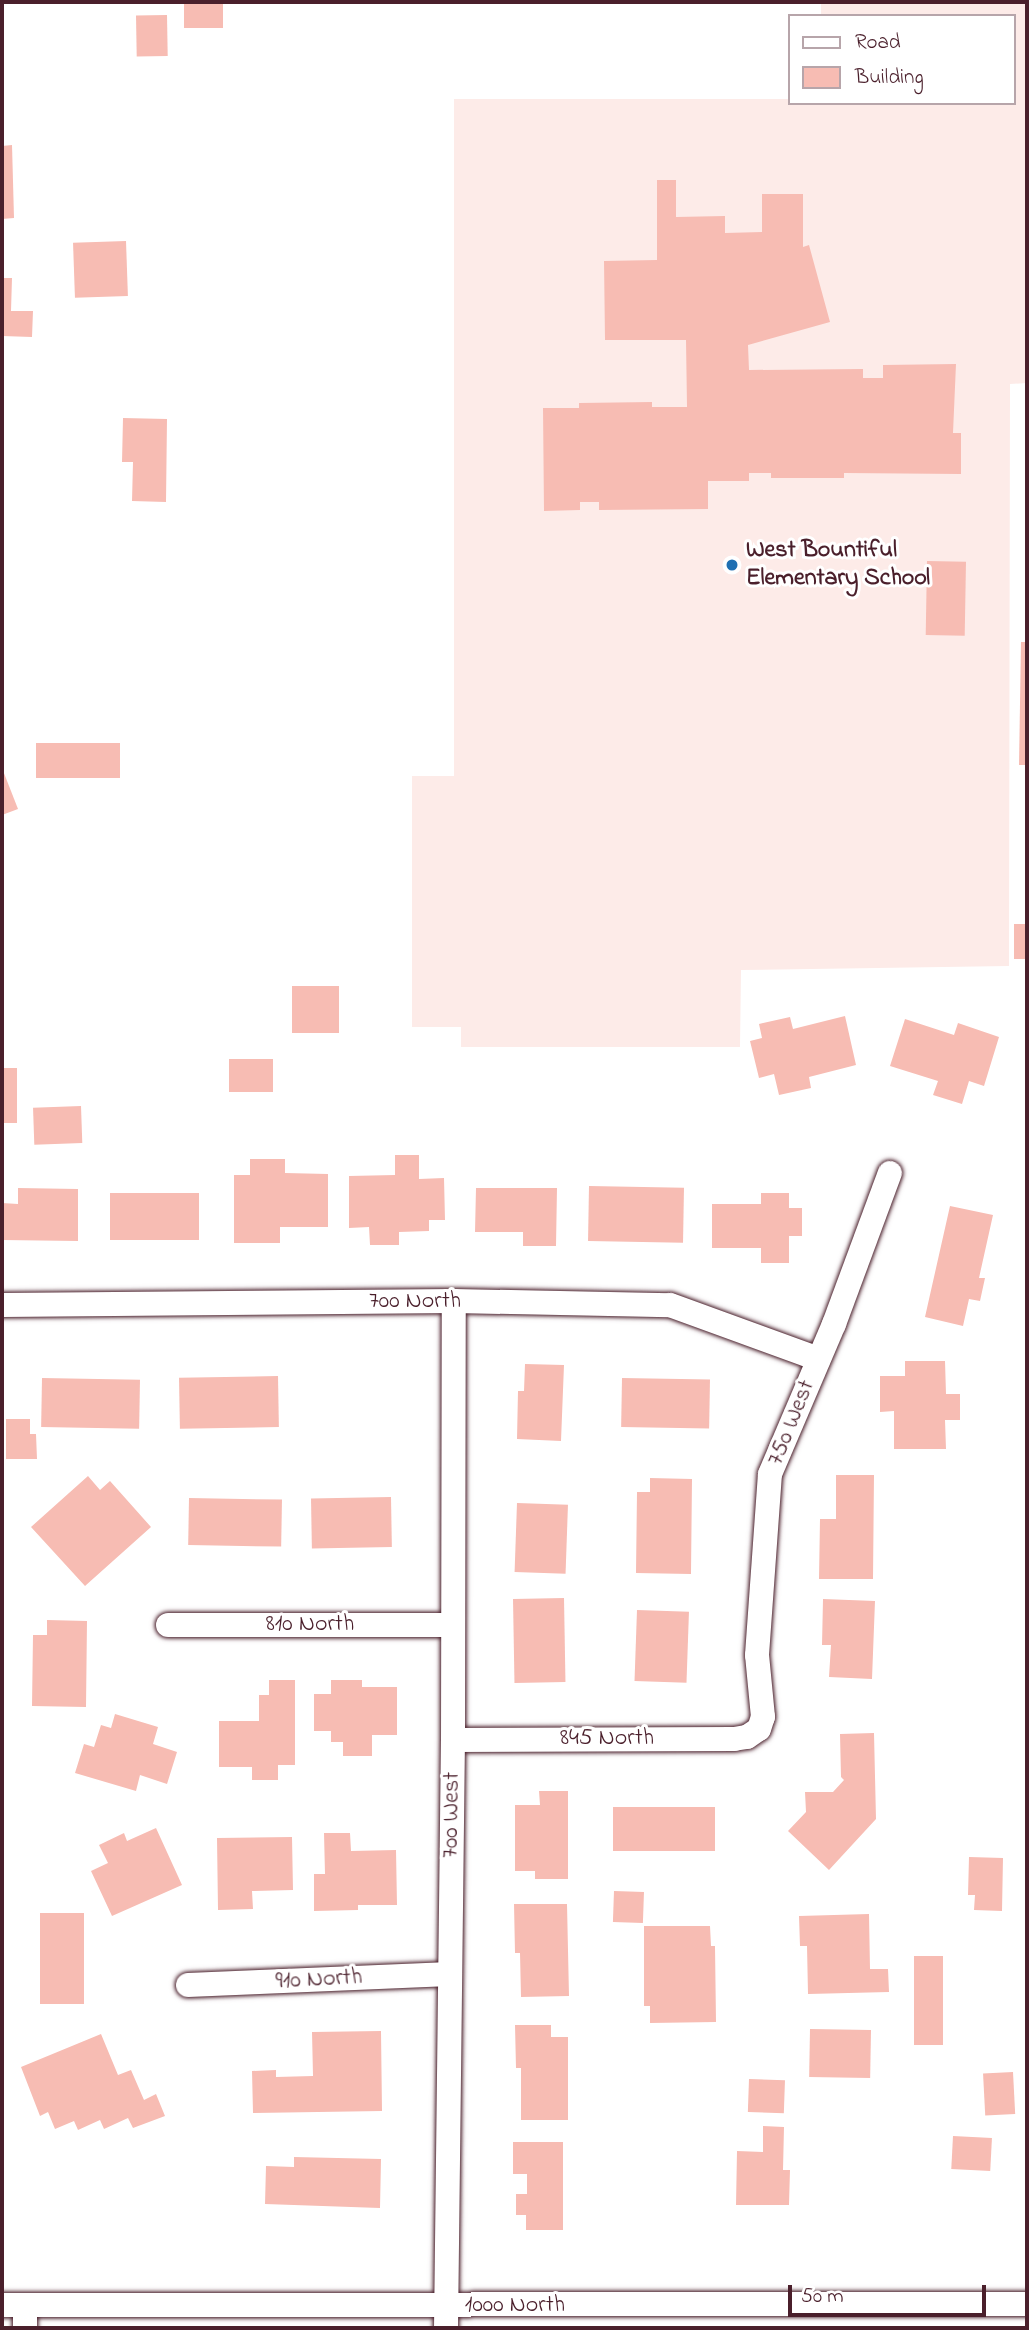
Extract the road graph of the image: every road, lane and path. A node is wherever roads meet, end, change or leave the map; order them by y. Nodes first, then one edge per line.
1 (890, 1173) dead end
2 (454, 1301) junction
3 (2, 1305) edge
4 (818, 1359) junction
5 (168, 1625) dead end
6 (452, 1625) junction
7 (759, 1728) joint
8 (453, 1740) junction
9 (450, 1974) junction
10 (188, 1986) dead end
11 (1027, 2304) edge
12 (18, 2312) edge
13 (446, 2317) edge

1 - 4 street, 750 West
2 - 3 street, 700 North
2 - 4 street, 700 North
2 - 6 street, 700 West
4 - 7 street, 750 West
5 - 6 street, 810 North
6 - 8 street, 700 West
7 - 8 street, 845 North
8 - 9 street, 700 West
9 - 10 street, 910 North
9 - 13 street, 700 West
11 - 13 street, 1000 North
12 - 13 street, 1000 North

